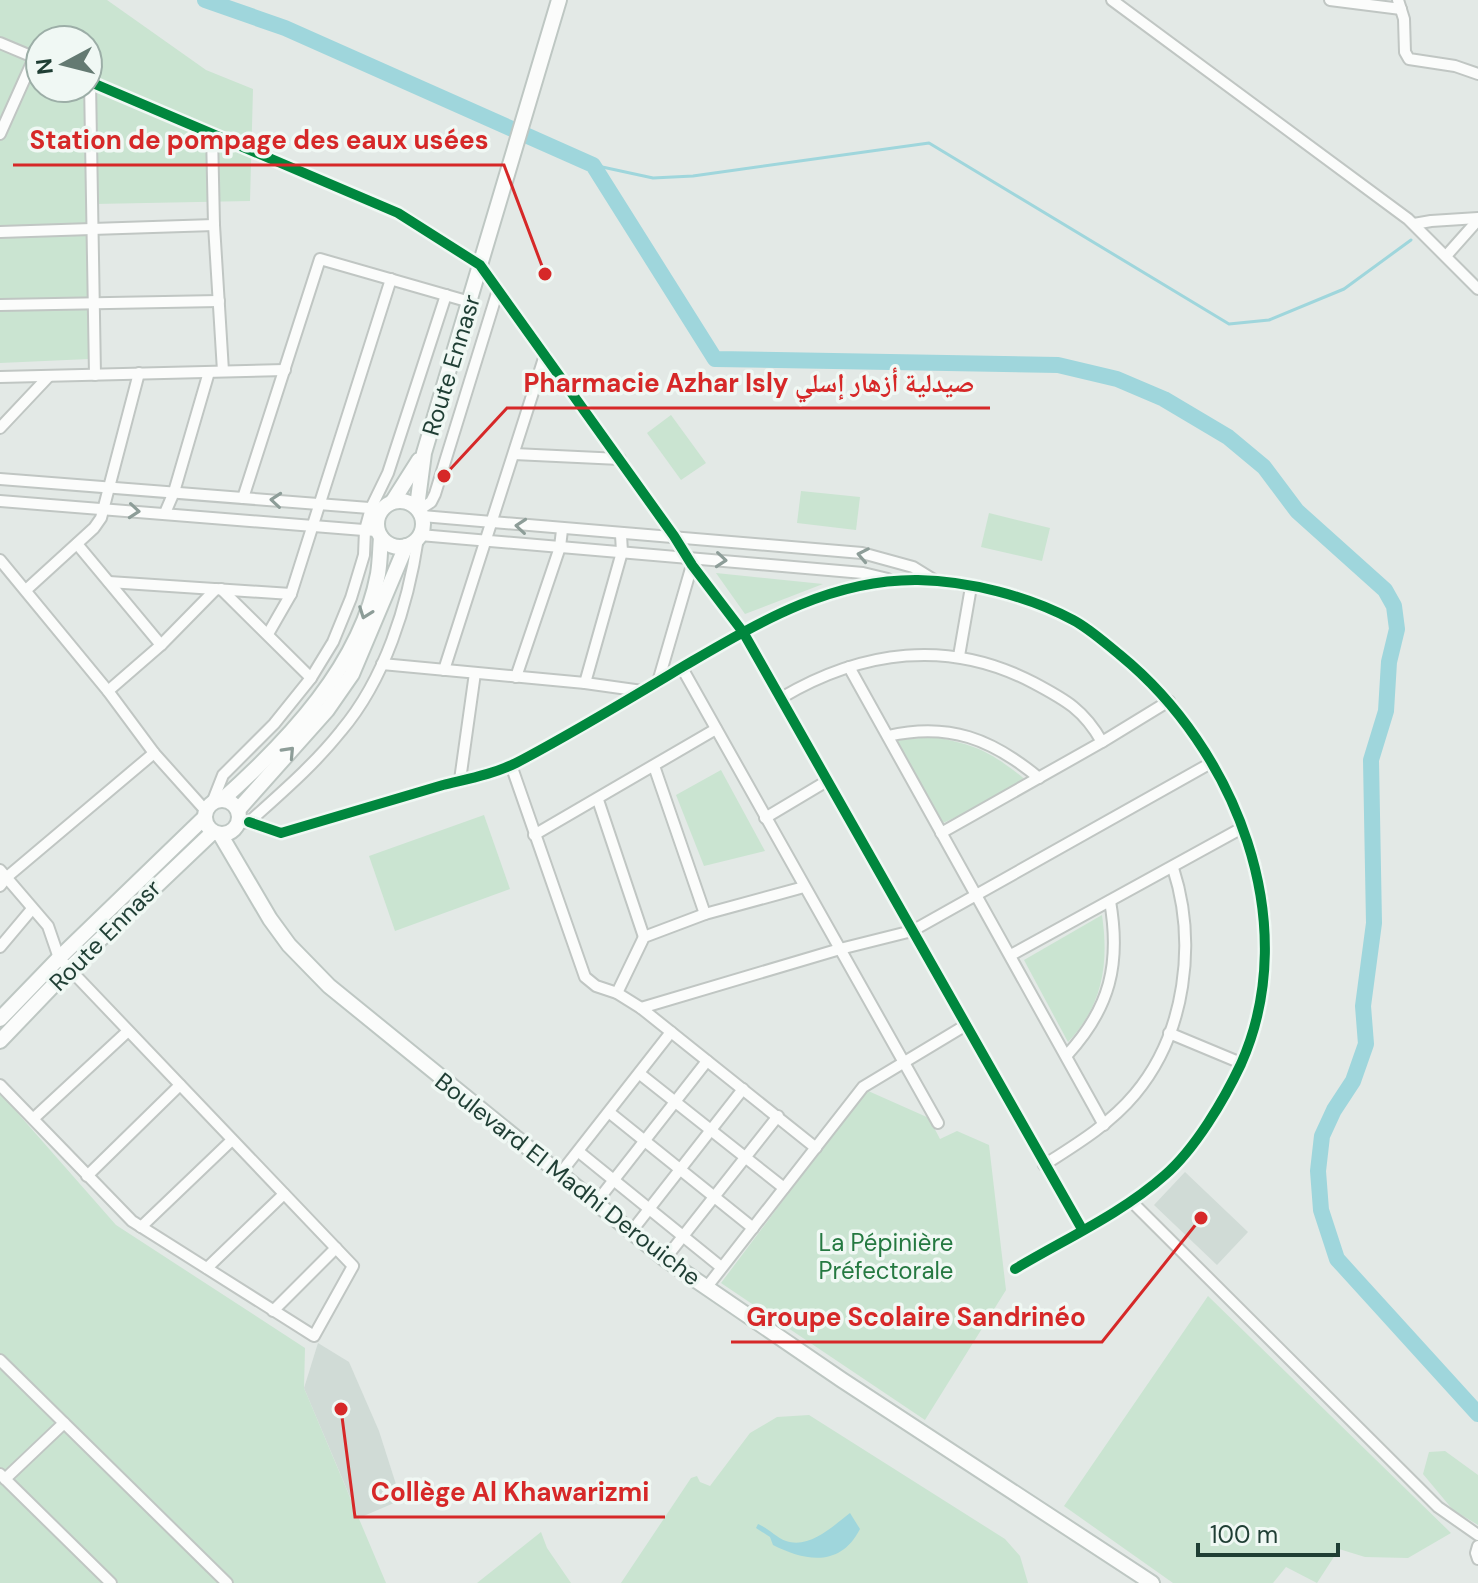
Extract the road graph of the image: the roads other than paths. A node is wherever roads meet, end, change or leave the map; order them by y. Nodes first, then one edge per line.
1 (559, 0) edge
2 (1112, 0) edge
3 (1330, 0) edge
4 (1353, 1) edge
5 (1400, 4) edge
6 (0, 43) edge
7 (24, 53) edge
8 (1478, 74) edge
9 (24, 85) edge
10 (104, 87) edge
11 (89, 104) edge
12 (0, 134) edge
13 (212, 134) junction
14 (1478, 219) edge
15 (1414, 224) junction
16 (214, 225) junction
17 (92, 227) junction
18 (0, 232) edge
19 (1446, 256) junction
20 (480, 265) junction
21 (391, 279) junction
22 (1478, 289) edge
23 (498, 290) junction
24 (446, 295) junction
25 (219, 301) junction
26 (470, 302) junction
27 (94, 303) junction
28 (0, 305) edge
29 (545, 355) junction
30 (285, 370) junction
31 (223, 371) junction
32 (209, 372) junction
33 (139, 373) junction
34 (95, 375) junction
35 (49, 376) junction
36 (0, 377) edge
37 (0, 428) edge
38 (424, 453) junction
39 (514, 454) junction
40 (620, 459) junction
41 (0, 479) edge
42 (110, 487) junction
43 (174, 492) junction
44 (243, 498) junction
45 (0, 501) edge
46 (319, 504) junction
47 (382, 506) junction
48 (103, 508) junction
49 (419, 511) junction
50 (165, 513) junction
51 (492, 524) junction
52 (311, 526) junction
53 (562, 530) junction
54 (374, 533) junction
55 (621, 535) junction
56 (674, 536) junction
57 (415, 540) junction
58 (487, 541) junction
59 (77, 544) junction
60 (560, 547) junction
61 (622, 552) junction
62 (0, 560) edge
63 (690, 561) junction
64 (4, 571) edge
65 (897, 581) junction
66 (936, 581) junction
67 (109, 582) junction
68 (971, 587) junction
69 (218, 589) junction
70 (26, 590) junction
71 (291, 594) junction
72 (743, 632) junction
73 (268, 634) junction
74 (161, 645) junction
75 (959, 656) junction
76 (382, 664) junction
77 (849, 667) junction
78 (682, 668) junction
79 (444, 670) junction
80 (475, 673) junction
81 (516, 677) junction
82 (311, 678) junction
83 (658, 682) junction
84 (585, 683) junction
85 (108, 691) junction
86 (642, 691) junction
87 (781, 698) junction
88 (1169, 701) junction
89 (716, 729) junction
90 (888, 736) junction
91 (1102, 742) junction
92 (154, 753) junction
93 (1211, 763) junction
94 (511, 765) junction
95 (654, 766) junction
96 (1039, 778) junction
97 (460, 780) junction
98 (827, 781) junction
99 (598, 800) junction
100 (211, 808) junction
101 (765, 818) junction
102 (232, 825) junction
103 (1242, 828) junction
104 (941, 833) junction
105 (534, 835) junction
106 (1173, 868) junction
107 (2, 878) edge
108 (804, 887) junction
109 (977, 895) junction
110 (1110, 901) junction
111 (32, 909) junction
112 (705, 914) junction
113 (912, 931) junction
114 (644, 937) junction
115 (0, 947) edge
116 (840, 949) junction
117 (1011, 955) junction
118 (64, 964) junction
119 (617, 993) junction
120 (641, 1008) junction
121 (0, 1019) edge
122 (966, 1025) junction
123 (128, 1031) junction
124 (671, 1032) junction
125 (1169, 1033) junction
126 (0, 1041) edge
127 (1067, 1055) junction
128 (707, 1061) junction
129 (903, 1061) junction
130 (1241, 1063) junction
131 (640, 1074) junction
132 (0, 1085) edge
133 (180, 1085) junction
134 (743, 1089) junction
135 (676, 1103) junction
136 (610, 1113) junction
137 (778, 1116) junction
138 (34, 1118) junction
139 (938, 1123) dead end
140 (1104, 1125) junction
141 (710, 1129) junction
142 (232, 1140) junction
143 (646, 1140) junction
144 (816, 1148) junction
145 (579, 1152) junction
146 (744, 1156) junction
147 (1044, 1165) junction
148 (681, 1168) junction
149 (559, 1175) junction
150 (87, 1176) junction
151 (613, 1181) junction
152 (784, 1188) junction
153 (284, 1194) junction
154 (715, 1196) junction
155 (1131, 1201) junction
156 (595, 1204) junction
157 (649, 1208) junction
158 (141, 1227) junction
159 (753, 1228) junction
160 (1082, 1229) junction
161 (631, 1232) junction
162 (683, 1235) junction
163 (336, 1248) junction
164 (665, 1259) junction
165 (721, 1267) junction
166 (207, 1268) junction
167 (1015, 1269) dead end
168 (706, 1288) junction
169 (273, 1311) junction
170 (0, 1360) edge
171 (64, 1423) junction
172 (2, 1476) edge
173 (1478, 1535) edge
174 (1478, 1546) edge
175 (1478, 1559) edge
176 (111, 1583) edge
177 (227, 1583) edge
178 (1152, 1583) edge

1 - 20 main road, Route Ennasr
2 - 15 street
3 - 4 street
4 - 5 street
5 - 8 street
6 - 7 street
9 - 12 street
10 - 13 street
11 - 17 street
13 - 16 street
13 - 20 street
14 - 15 street
14 - 19 street
15 - 19 street
16 - 17 street
16 - 25 street
17 - 18 street
17 - 27 street
19 - 22 street
20 - 23 street
20 - 26 main road, Route Ennasr
21 - 24 street
21 - 30 street
21 - 46 street
23 - 29 street
23 - 49 street
24 - 26 street
24 - 47 street
25 - 27 street
25 - 31 street
26 - 38 main road, Route Ennasr
27 - 28 street
27 - 34 street
29 - 39 street
29 - 40 street
30 - 31 street
30 - 44 street
31 - 32 street
32 - 33 street
32 - 43 street
33 - 34 street
33 - 42 street
34 - 35 street
35 - 36 street
35 - 37 street
38 - 47 main road, Route Ennasr
38 - 49 main road, Route Ennasr
39 - 40 street
39 - 51 street
40 - 56 street
41 - 42 street
42 - 43 street
42 - 48 street
43 - 44 street
43 - 50 street
46 -> 44 street
45 - 48 street
46 - 47 street
46 - 52 street
47 - 49 main road
47 - 54 main road
48 -> 50 street
48 - 59 street
49 - 51 street
49 - 57 main road
50 - 52 street
53 -> 51 street
51 - 58 street
52 - 54 street
52 - 71 street
53 - 55 street
53 - 60 street
54 - 57 main road
54 - 82 street
54 -> 100 main road, Route Ennasr
55 - 56 street
55 - 61 street
56 - 63 street
66 -> 56 street
57 - 58 street
57 - 76 street
102 -> 57 main road, Route Ennasr
58 - 60 street
58 - 79 street
59 - 67 street
59 - 70 street
60 - 61 street
60 - 81 street
61 - 63 street
61 - 84 street
62 - 64 street
63 -> 65 street
63 - 72 street
63 - 83 street
64 - 70 street
65 - 66 street
65 - 72 street
66 - 68 street
67 - 69 street
67 - 74 street
68 - 75 street
68 - 88 street
69 - 71 street
69 - 73 street
69 - 74 street
70 - 85 street
71 - 73 street
72 - 78 street
72 - 87 street
73 - 82 street
74 - 85 street
75 - 77 street
75 - 91 street
76 - 79 street
76 - 102 street
77 - 87 street
77 - 90 street
78 - 83 street
78 - 89 street
79 - 80 street
80 - 81 street
80 - 97 street
81 - 84 street
82 - 100 street
83 - 86 street
84 - 86 street
85 - 92 street
86 - 94 street
87 - 98 street
88 - 91 street
88 - 93 street
89 - 95 street
89 - 101 street
90 - 96 street
90 - 104 street
91 - 96 street
92 - 100 street
92 - 107 street
93 - 103 street
93 - 109 street
94 - 97 street
94 - 105 street
95 - 99 street
95 - 112 street
96 - 104 street
97 - 102 street
98 - 101 street
98 - 113 street
99 - 105 street
99 - 114 street
100 - 102 main road
100 - 102 main road, Boulevard El Madhi Derouiche
100 - 118 main road, Route Ennasr
101 - 108 street
102 - 118 main road, Route Ennasr
102 - 149 main road, Boulevard El Madhi Derouiche
103 - 106 street
103 - 130 street
104 - 109 street
105 - 119 street
106 - 110 street
106 - 125 street
107 - 111 street
108 - 112 street
108 - 116 street
109 - 113 street
109 - 117 street
110 - 117 street
110 - 127 street
111 - 115 street
111 - 118 street
112 - 114 street
113 - 116 street
113 - 122 street
114 - 119 street
116 - 120 street
116 - 129 street
117 - 127 street
118 - 121 main road, Route Ennasr
118 - 123 street
118 - 126 main road, Route Ennasr
119 - 120 street
120 - 124 street
122 - 129 street
122 - 147 street
123 - 133 street
123 - 138 street
124 - 128 street
124 - 131 street
125 - 130 street
125 - 140 street
127 - 140 street
128 - 134 street
128 - 135 street
129 - 139 street
129 - 144 street
130 - 155 street
131 - 135 street
131 - 136 street
132 - 138 street
133 - 142 street
133 - 150 street
134 - 137 street
134 - 141 street
135 - 141 street
135 - 143 street
136 - 143 street
136 - 145 street
137 - 144 street
137 - 146 street
138 - 150 street
140 - 147 street
141 - 146 street
141 - 148 street
142 - 153 street
142 - 158 street
143 - 148 street
143 - 151 street
144 - 152 street
145 - 149 street
145 - 151 street
146 - 152 street
146 - 154 street
147 - 160 street
148 - 154 street
148 - 157 street
149 - 156 main road, Boulevard El Madhi Derouiche
150 - 158 street
151 - 156 street
151 - 157 street
152 - 159 street
153 - 163 street
153 - 166 street
154 - 159 street
154 - 162 street
155 - 160 street
155 - 173 street
156 - 161 main road, Boulevard El Madhi Derouiche
157 - 161 street
157 - 162 street
158 - 166 street
159 - 165 street
160 - 167 street
161 - 164 main road, Boulevard El Madhi Derouiche
162 - 164 street
162 - 165 street
163 - 169 street
163 - 169 street
164 - 168 main road, Boulevard El Madhi Derouiche
165 - 168 street
166 - 169 street
168 - 178 main road, Boulevard El Madhi Derouiche
170 - 171 street
171 - 172 street
171 - 177 street
172 - 176 street
174 - 175 street

